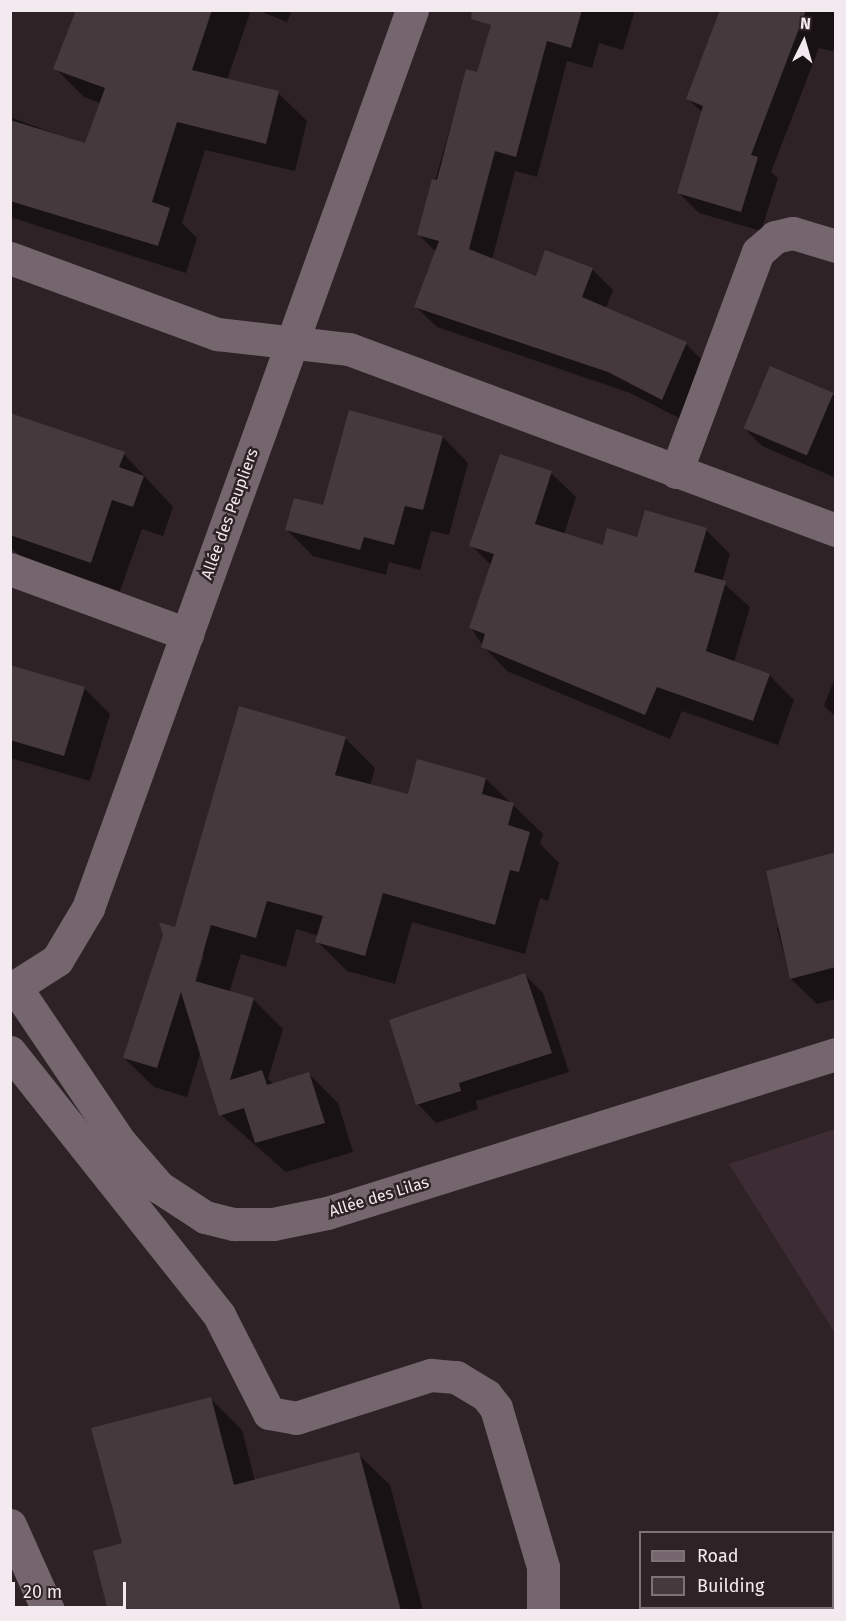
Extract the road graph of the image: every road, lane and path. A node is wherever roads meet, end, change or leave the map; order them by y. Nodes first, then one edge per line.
1 (412, 10) edge
2 (836, 246) edge
3 (10, 258) edge
4 (292, 340) junction
5 (676, 472) junction
6 (836, 530) edge
7 (10, 569) edge
8 (187, 634) junction
9 (13, 988) edge
10 (10, 1052) edge
11 (836, 1054) edge
12 (10, 1525) edge
13 (48, 1611) edge
14 (543, 1611) edge

1 - 4 street, Allée des Peupliers
2 - 5 street
3 - 4 street
4 - 5 street
4 - 8 street, Allée des Peupliers
5 - 6 street
7 - 8 street
8 - 9 street, Allée des Peupliers
9 - 11 street, Allée des Lilas
10 - 14 street
12 - 13 street

